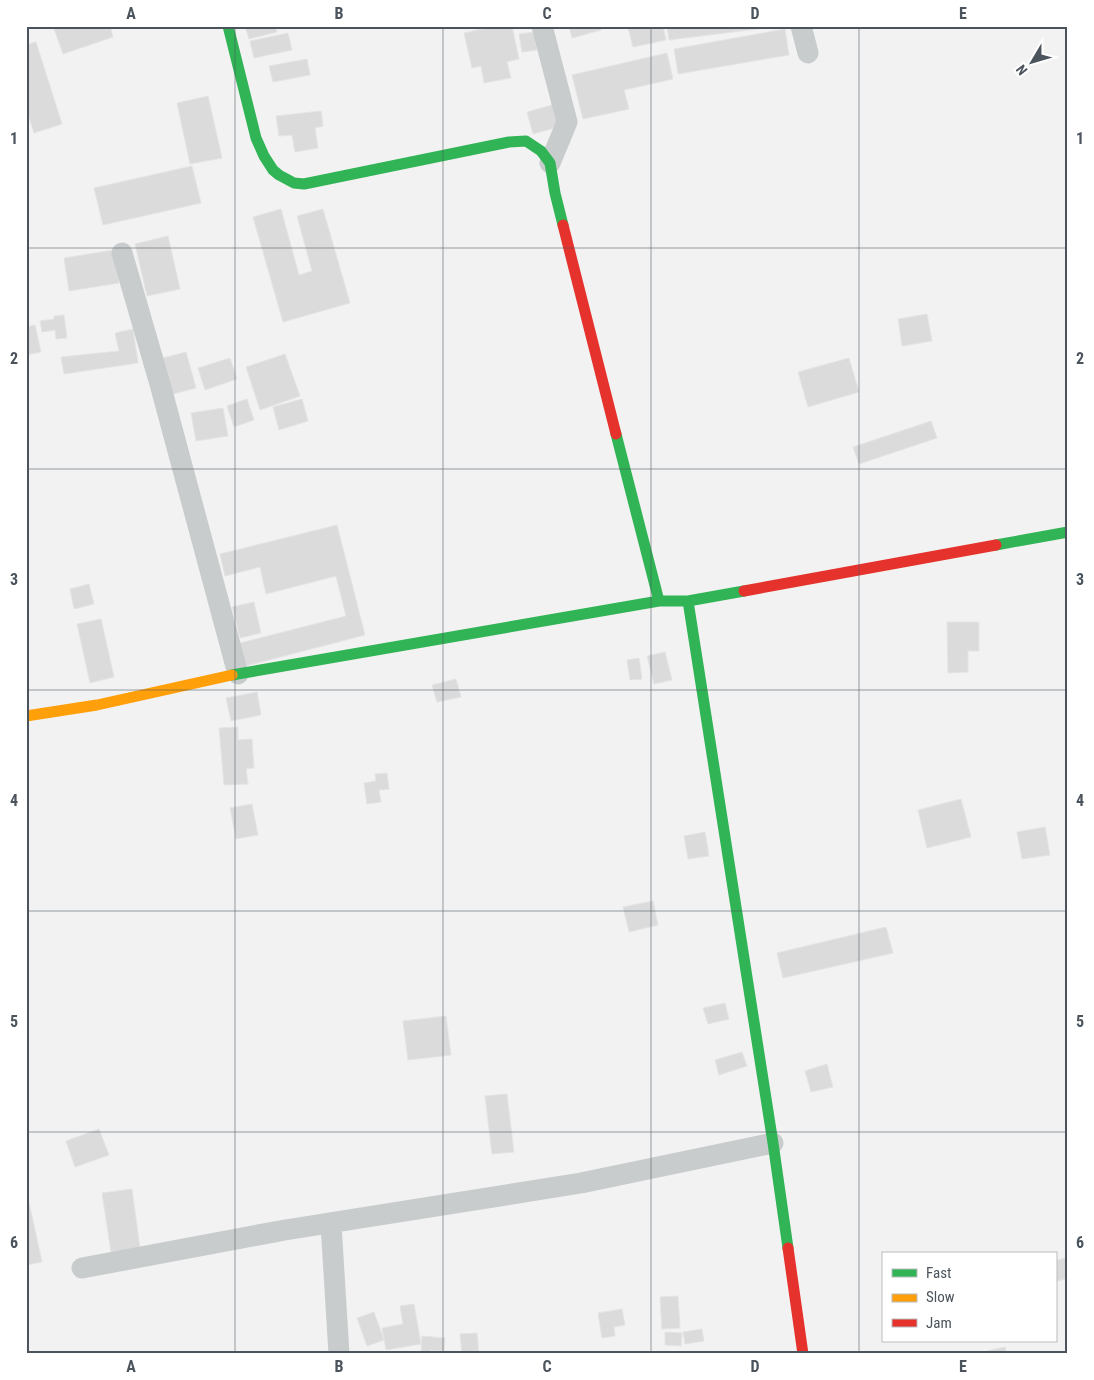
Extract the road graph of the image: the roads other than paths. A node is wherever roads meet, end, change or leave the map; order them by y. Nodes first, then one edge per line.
1 (228, 26) edge
2 (542, 26) edge
3 (801, 26) edge
4 (808, 53) dead end
5 (550, 163) junction
6 (122, 254) dead end
7 (1068, 532) edge
8 (659, 601) junction
9 (688, 601) junction
10 (238, 674) junction
11 (26, 716) edge
12 (774, 1143) junction
13 (331, 1224) junction
14 (82, 1268) dead end
15 (339, 1354) edge
16 (803, 1354) edge

1 - 5 street
2 - 5 street
3 - 4 street
5 - 8 street
6 - 10 street
7 - 9 street
8 - 9 street
8 - 10 street
9 - 12 street
10 - 11 street
12 - 13 street
12 - 16 street
13 - 14 street
13 - 15 street

